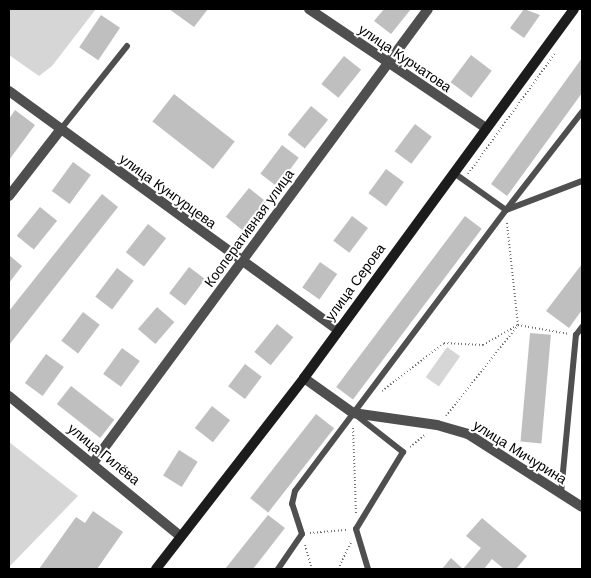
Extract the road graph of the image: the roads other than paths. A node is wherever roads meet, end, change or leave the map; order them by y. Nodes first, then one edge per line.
1 (309, 9) edge
2 (428, 9) edge
3 (574, 9) edge
4 (127, 46) dead end
5 (387, 64) junction
6 (9, 91) edge
7 (582, 112) edge
8 (486, 128) junction
9 (61, 129) junction
10 (454, 173) junction
11 (582, 181) edge
12 (9, 196) edge
13 (506, 210) junction
14 (241, 262) junction
15 (582, 327) edge
16 (338, 329) junction
17 (579, 336) edge
18 (304, 378) junction
19 (9, 396) edge
20 (353, 413) junction
21 (93, 463) junction
22 (561, 493) junction
23 (582, 506) edge
24 (180, 536) junction
25 (156, 569) edge
26 (278, 569) edge
27 (368, 569) edge

1 - 5 street, улица Курчатова
2 - 5 street, Кооперативная улица
3 - 8 main road, улица Серова
4 - 9 lane
5 - 8 street, улица Курчатова
5 - 14 street, Кооперативная улица
6 - 9 street, улица Кунгурцева
7 - 13 lane
8 - 10 main road, улица Серова
9 - 12 street
9 - 14 street, улица Кунгурцева
10 - 13 lane
10 - 16 main road, улица Серова
11 - 13 lane
13 - 20 lane
14 - 16 street, улица Кунгурцева
14 - 21 street, Кооперативная улица
15 - 17 lane
16 - 18 main road, улица Серова
17 - 22 lane
18 - 20 street, улица Мичурина
18 - 24 main road, улица Серова
19 - 21 street, улица Гилёва
20 - 22 street, улица Мичурина
20 - 26 lane
20 - 27 lane
21 - 24 street, улица Гилёва
22 - 23 street, улица Мичурина
24 - 25 main road, улица Серова

